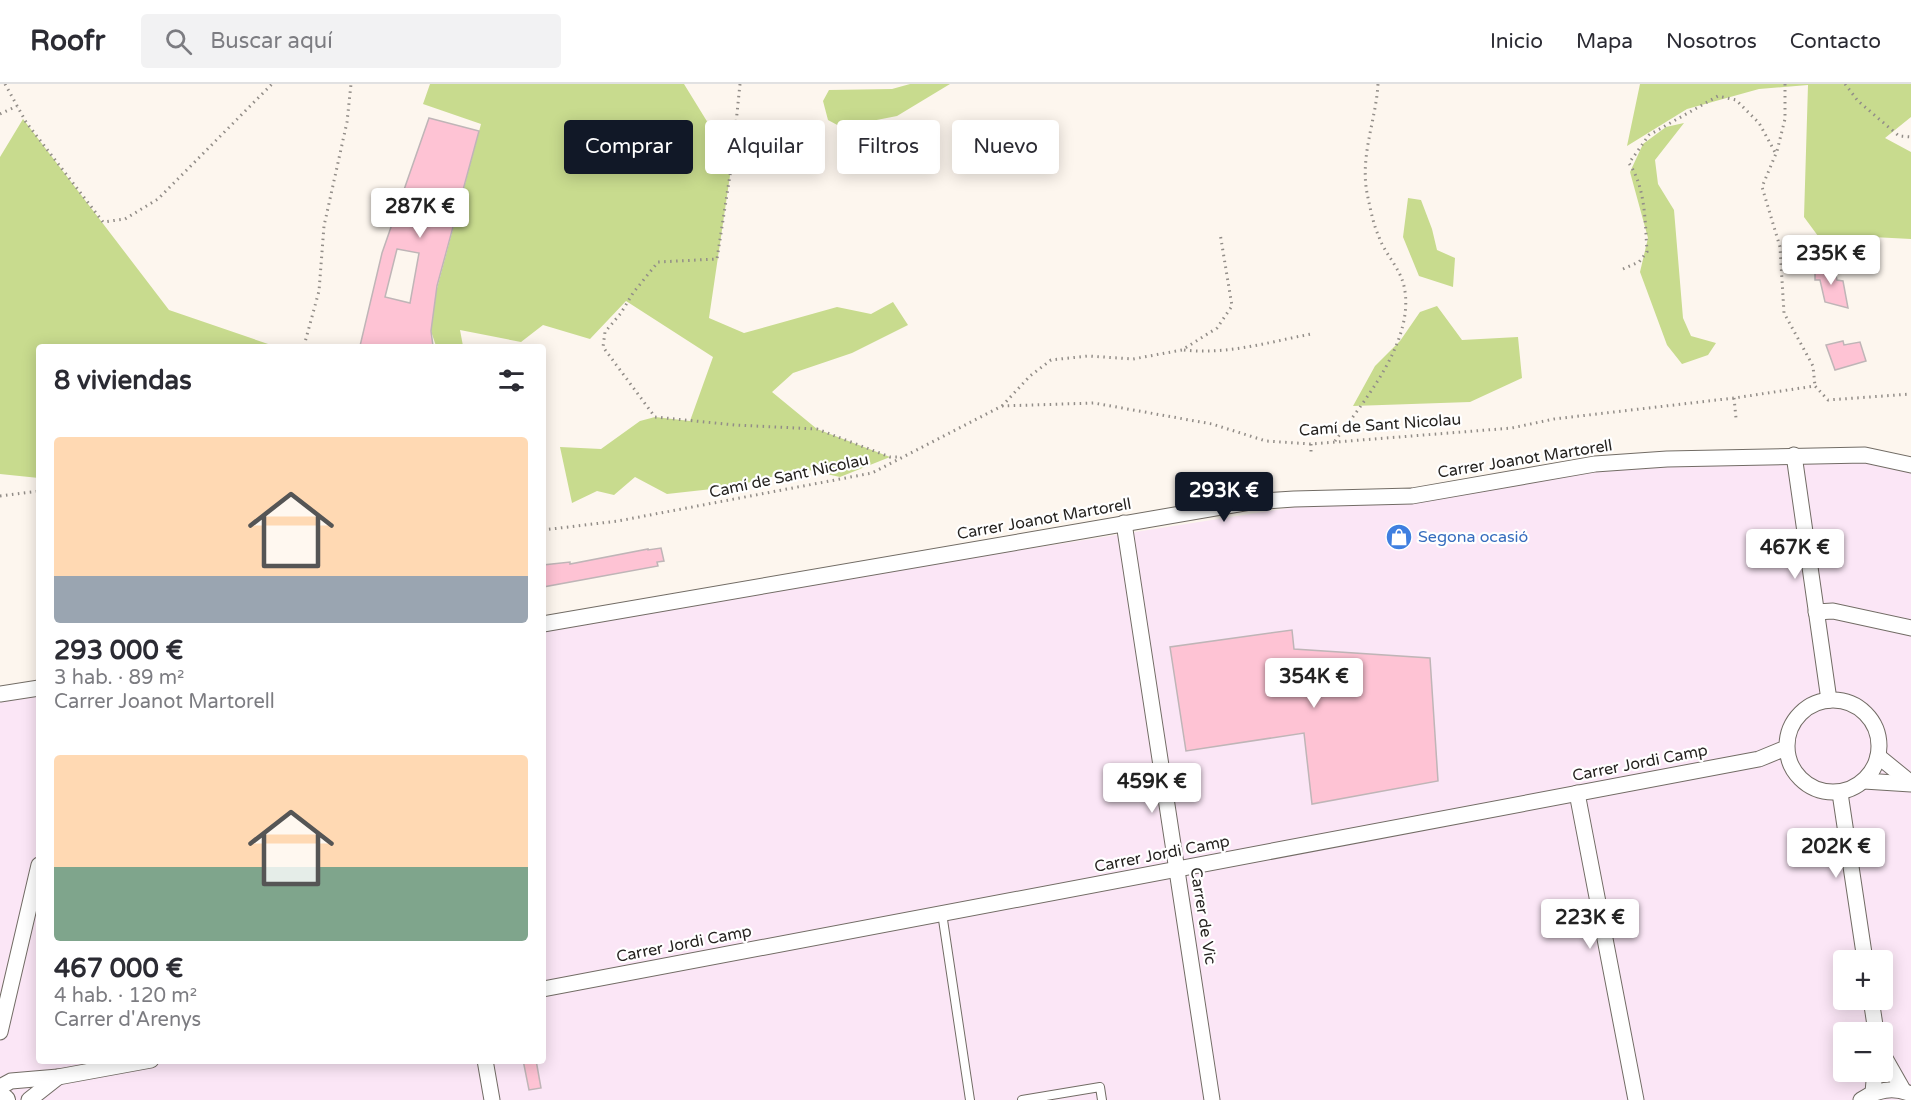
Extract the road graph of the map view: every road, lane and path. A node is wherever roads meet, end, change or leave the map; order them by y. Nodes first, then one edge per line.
1 (5, 84) edge
2 (272, 84) edge
3 (351, 84) edge
4 (740, 84) edge
5 (1378, 84) edge
6 (1785, 84) edge
7 (1845, 84) edge
8 (17, 106) junction
9 (0, 114) edge
10 (1911, 137) edge
11 (1776, 154) junction
12 (1220, 233) dead end
13 (1623, 269) dead end
14 (1311, 334) dead end
15 (305, 344) edge
16 (1182, 350) junction
17 (1815, 386) junction
18 (1911, 394) edge
19 (1734, 398) junction
20 (1002, 406) junction
21 (1736, 418) dead end
22 (1334, 442) junction
23 (1311, 444) junction
24 (1311, 454) dead end
25 (1794, 455) junction
26 (902, 457) junction
27 (1911, 465) edge
28 (36, 490) edge
29 (0, 496) edge
30 (1124, 523) junction
31 (546, 530) edge
32 (1816, 612) junction
33 (546, 623) edge
34 (1911, 628) edge
35 (36, 688) edge
36 (0, 694) edge
37 (1829, 700) junction
38 (1786, 748) junction
39 (1878, 756) junction
40 (1864, 781) junction
41 (1911, 784) edge
42 (1840, 792) junction
43 (1576, 793) junction
44 (1177, 870) junction
45 (36, 878) edge
46 (942, 913) junction
47 (1864, 950) edge
48 (546, 988) edge
49 (0, 1032) edge
50 (129, 1064) edge
51 (486, 1064) edge
52 (1893, 1070) edge
53 (58, 1077) junction
54 (0, 1087) edge
55 (1907, 1092) edge
56 (0, 1096) edge
57 (1867, 1096) edge
58 (5, 1100) edge
59 (29, 1100) edge
60 (492, 1100) edge
61 (970, 1100) edge
62 (1022, 1100) edge
63 (1102, 1100) edge
64 (1212, 1100) edge
65 (1636, 1100) edge

1 - 8 path
2 - 8 path
3 - 15 path
4 - 26 path
5 - 22 path
6 - 11 path
7 - 10 path
8 - 9 path
11 - 13 path
11 - 17 path
12 - 16 path
14 - 16 path
16 - 20 path
17 - 18 path
17 - 19 path, Camí de Sant Nicolau
19 - 21 path
19 - 22 path, Camí de Sant Nicolau
20 - 23 path, Camí de Sant Nicolau
20 - 26 path, Camí de Sant Nicolau
22 - 23 path, Camí de Sant Nicolau
23 - 24 path
25 - 27 street, Carrer Joanot Martorell
25 - 30 street, Carrer Joanot Martorell
25 - 32 street
26 - 31 path, Camí de Sant Nicolau
28 - 29 path
30 - 33 street, Carrer Joanot Martorell
30 - 44 street, Carrer de Vic
32 - 34 street
32 - 37 street
35 - 36 street
37 - 38 street
37 - 39 street
38 - 42 street
38 - 43 street, Carrer Jordi Camp
39 - 40 street
39 - 41 street
40 - 41 street
40 - 42 street
42 - 47 street
43 - 44 street, Carrer Jordi Camp
43 - 65 street
44 - 46 street, Carrer Jordi Camp
44 - 64 street, Carrer de Vic
45 - 49 street
46 - 48 street, Carrer Jordi Camp
46 - 61 lane
50 - 53 street
51 - 60 street
52 - 55 street
53 - 54 street
53 - 59 street
55 - 57 street
56 - 58 street
62 - 63 lane

